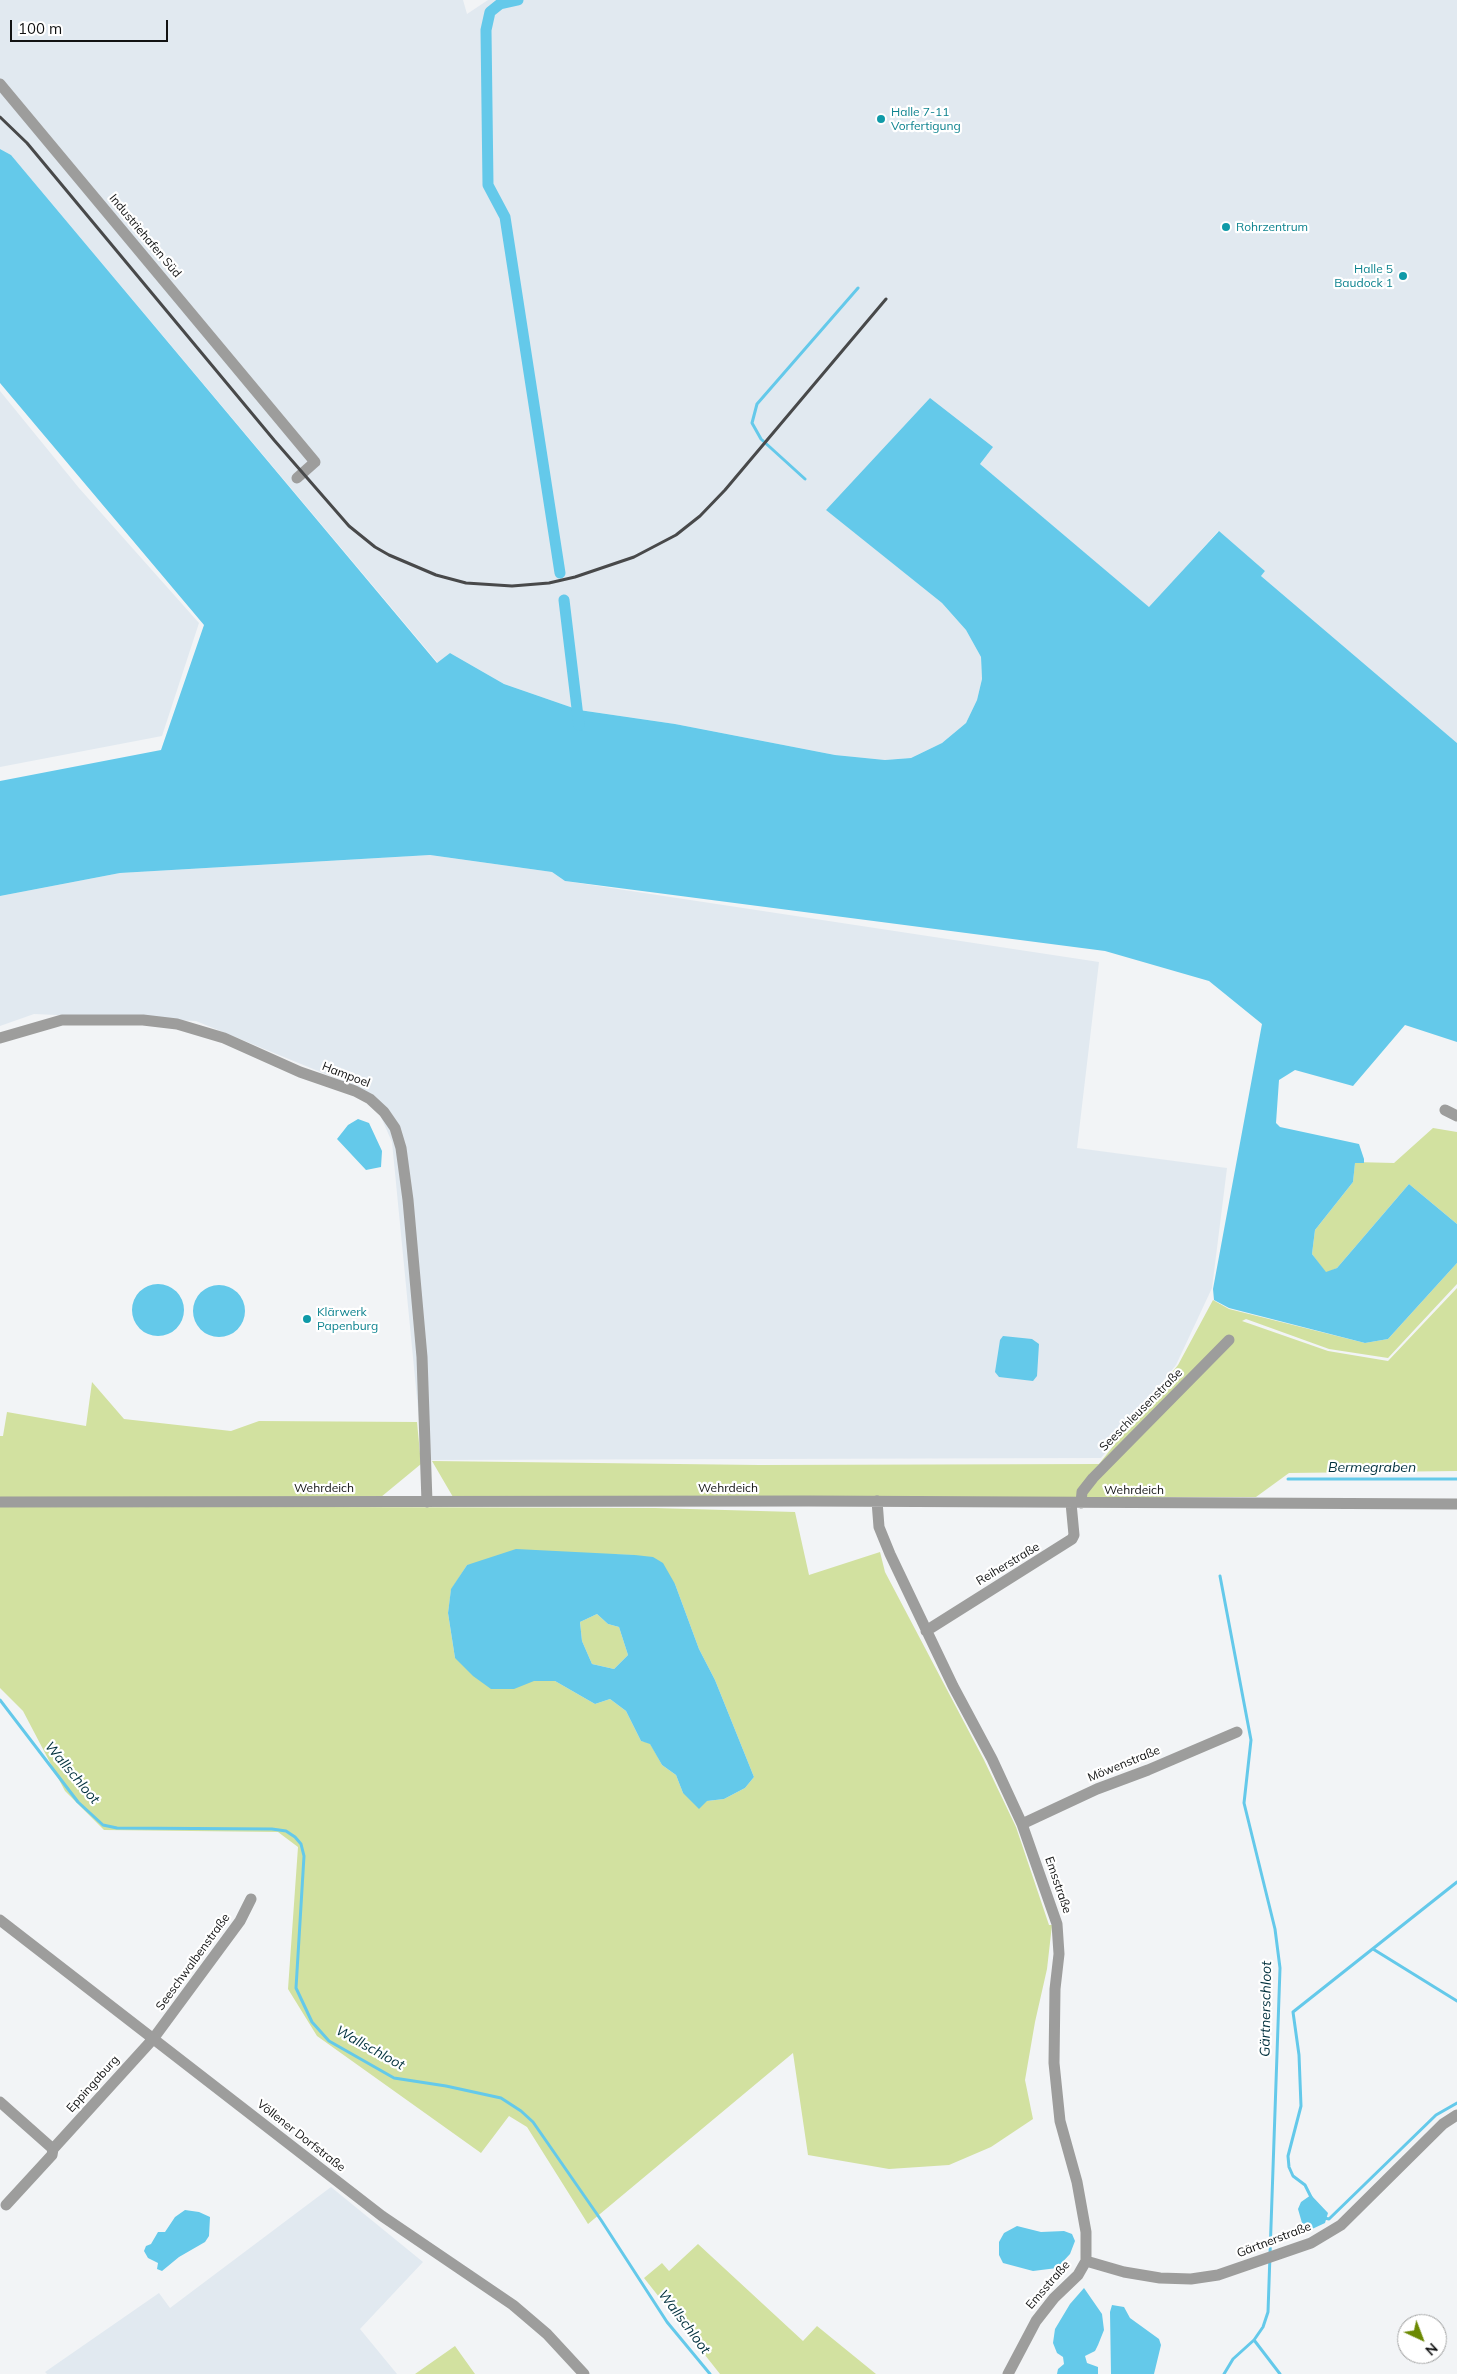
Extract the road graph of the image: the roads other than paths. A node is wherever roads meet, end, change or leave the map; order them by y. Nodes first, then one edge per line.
1 (0, 84) edge
2 (297, 478) dead end
3 (0, 1038) edge
4 (1445, 1110) dead end
5 (1457, 1116) edge
6 (1229, 1340) dead end
7 (877, 1501) junction
8 (0, 1502) edge
9 (427, 1502) junction
10 (1076, 1503) junction
11 (1457, 1504) edge
12 (926, 1631) junction
13 (1237, 1732) dead end
14 (1022, 1824) junction
15 (252, 1898) dead end
16 (0, 1920) edge
17 (153, 2039) junction
18 (0, 2102) edge
19 (1457, 2115) edge
20 (53, 2149) junction
21 (6, 2205) dead end
22 (1086, 2261) junction
23 (584, 2374) edge
24 (1008, 2374) edge

1 - 2 street, Industriehafen Süd
3 - 9 street, Hampoel
4 - 5 street
6 - 10 street, Seeschleusenstraße
7 - 9 street, Wehrdeich
7 - 10 street, Wehrdeich
7 - 12 street, Emsstraße
8 - 9 street, Wehrdeich
10 - 11 street, Wehrdeich
10 - 12 street, Reiherstraße
12 - 14 street, Emsstraße
13 - 14 street, Möwenstraße
14 - 22 street, Emsstraße
15 - 17 street, Seeschwalbenstraße
16 - 17 street, Völlener Dorfstraße
17 - 20 street, Eppingaburg
17 - 23 street, Völlener Dorfstraße
18 - 20 street
19 - 22 street, Gärtnerstraße
20 - 21 street, Eppingaburg
22 - 24 street, Emsstraße

